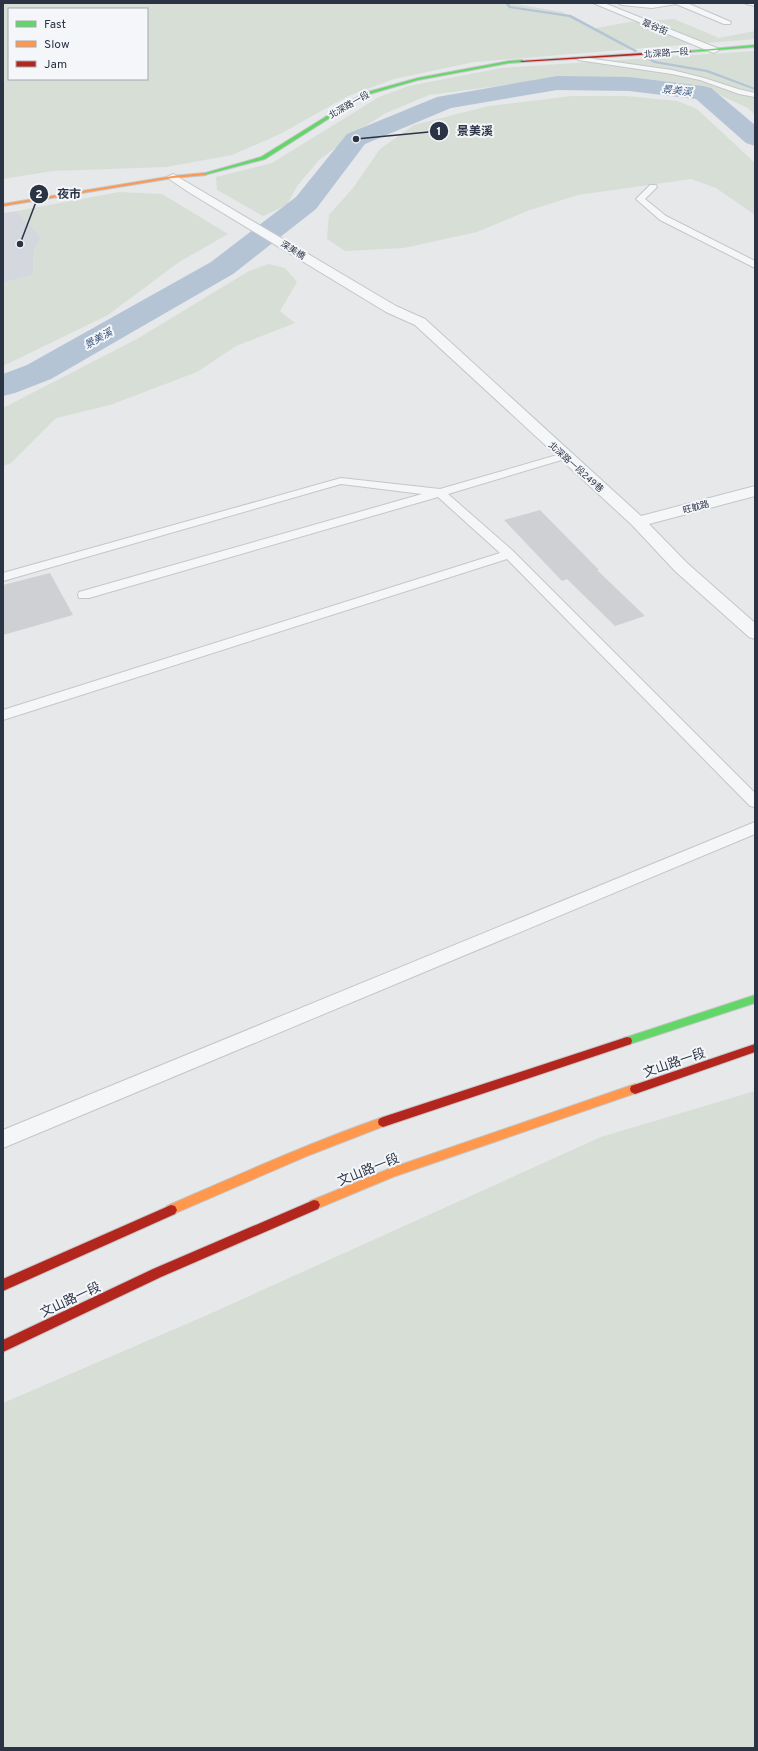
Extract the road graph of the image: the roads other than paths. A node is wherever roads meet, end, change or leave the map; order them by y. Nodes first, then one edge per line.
1 (597, 3) edge
2 (622, 3) edge
3 (673, 3) edge
4 (680, 3) edge
5 (748, 3) edge
6 (755, 4) edge
7 (726, 22) dead end
8 (755, 46) edge
9 (714, 50) junction
10 (580, 59) junction
11 (755, 95) edge
12 (173, 177) junction
13 (653, 187) dead end
14 (3, 205) edge
15 (755, 266) edge
16 (391, 309) joint
17 (564, 456) junction
18 (755, 491) edge
19 (440, 492) junction
20 (638, 522) junction
21 (509, 554) junction
22 (3, 577) edge
23 (84, 595) dead end
24 (755, 633) edge
25 (3, 715) edge
26 (755, 802) edge
27 (755, 828) edge
28 (755, 998) edge
29 (755, 1048) edge
30 (3, 1139) edge
31 (3, 1285) edge
32 (3, 1346) edge

1 - 9 street, 翠谷街
2 - 3 street, 翠谷街
4 - 7 street
5 - 6 lane
8 - 9 main road, 北深路一段
9 - 10 main road, 北深路一段
10 - 11 lane
10 - 12 main road, 北深路一段
12 - 14 main road, 北深路一段
12 - 16 street, 深美橋
13 - 15 lane
16 - 17 street, 北深路一段249巷
17 - 19 lane
17 - 20 street, 北深路一段249巷
18 - 20 street, 旺躭路
19 - 21 lane
19 - 22 lane
19 - 23 lane
20 - 24 street, 北深路一段249巷
21 - 25 lane
21 - 26 lane
27 - 30 lane
28 - 31 main road
29 - 32 main road, 文山路一段

